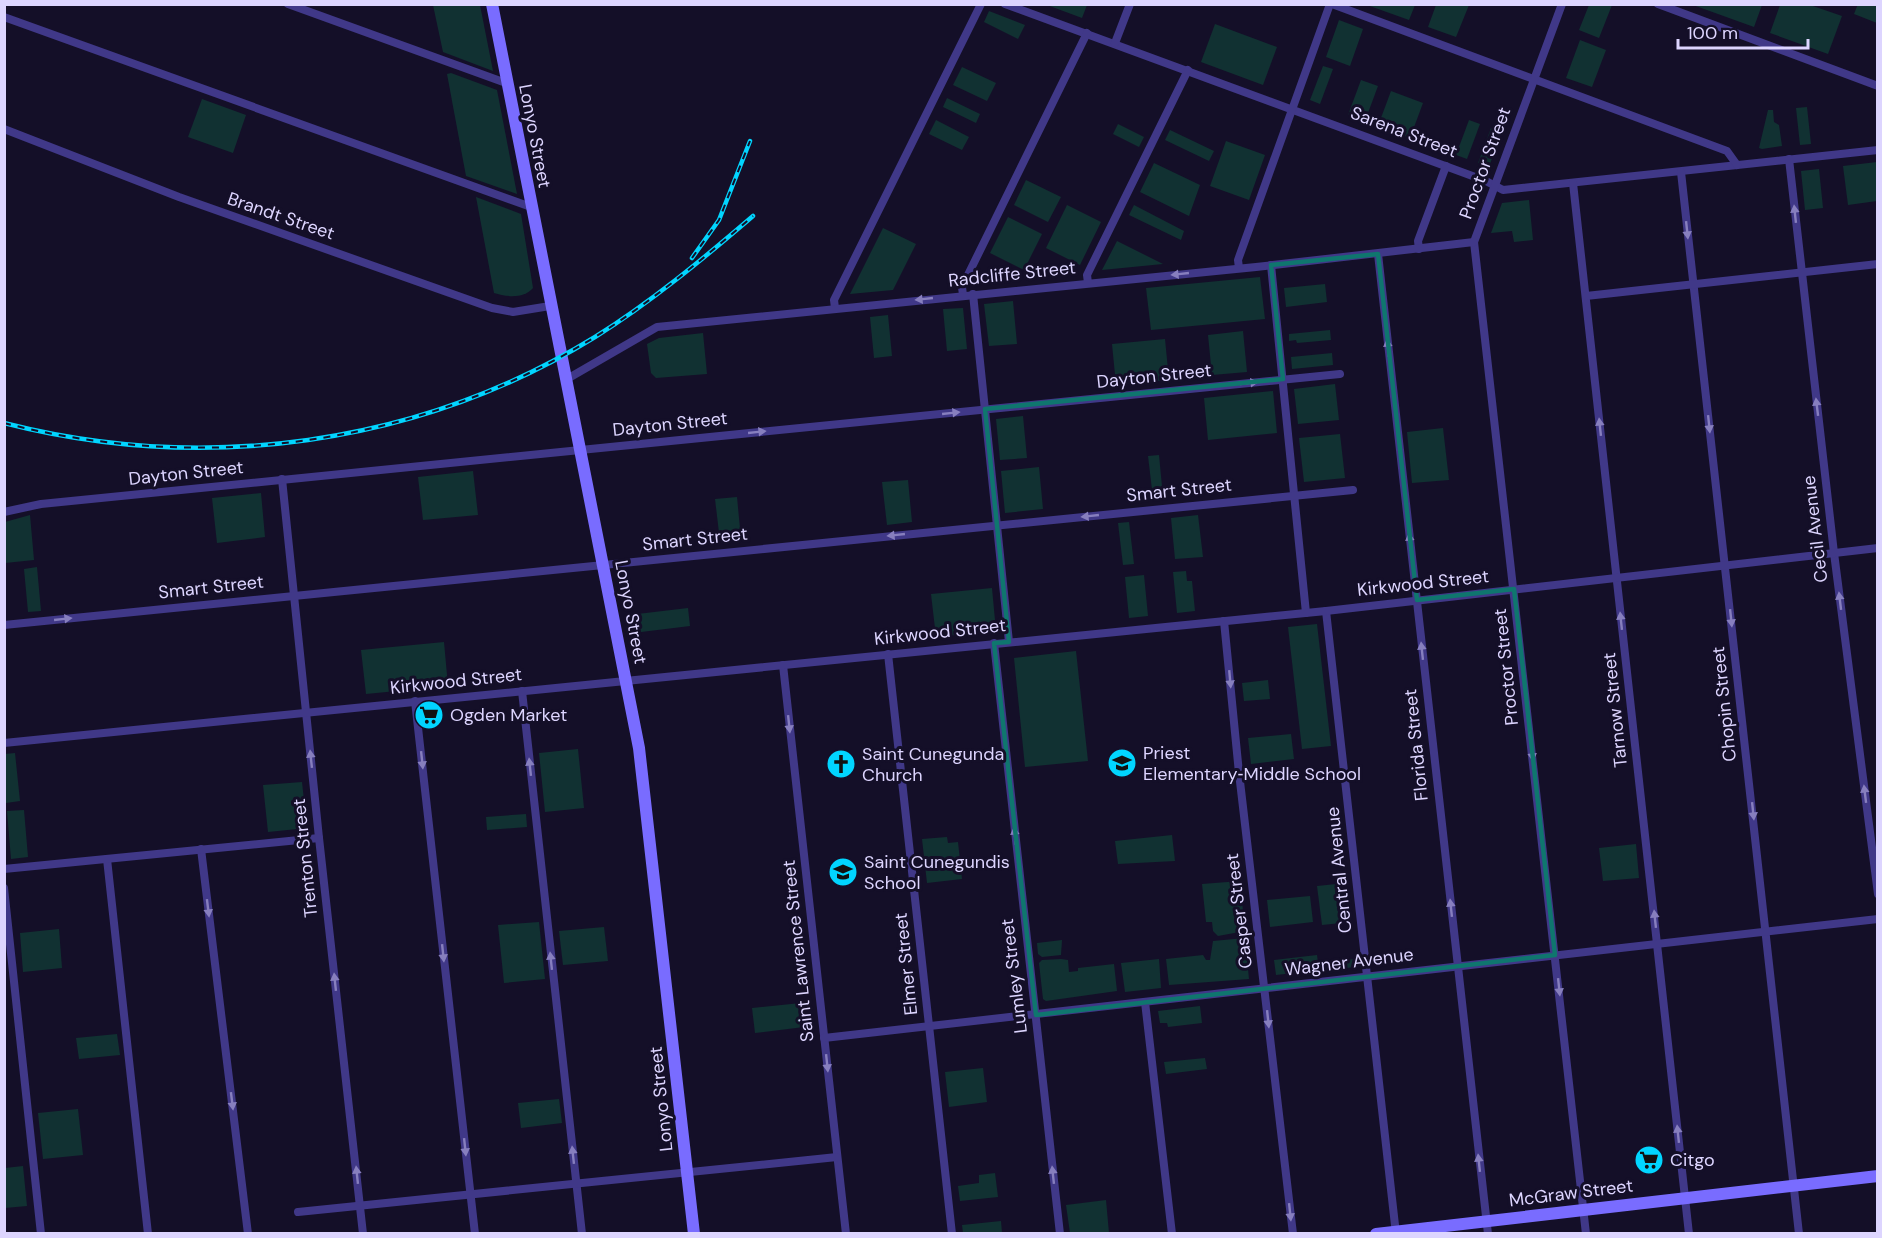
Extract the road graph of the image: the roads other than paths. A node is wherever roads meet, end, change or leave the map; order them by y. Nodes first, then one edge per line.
1 (288, 4) edge
2 (492, 4) edge
3 (981, 4) edge
4 (1005, 4) edge
5 (1130, 4) edge
6 (1331, 4) edge
7 (1562, 4) edge
8 (1658, 4) edge
9 (4, 17) edge
10 (1087, 33) junction
11 (1115, 43) junction
12 (1188, 70) junction
13 (1534, 79) junction
14 (506, 83) junction
15 (1878, 86) edge
16 (1294, 109) junction
17 (4, 129) edge
18 (1878, 150) edge
19 (1789, 159) junction
20 (1737, 165) junction
21 (1446, 166) junction
22 (1681, 172) junction
23 (1573, 183) junction
24 (1494, 186) junction
25 (531, 207) junction
26 (1474, 242) junction
27 (1419, 249) junction
28 (1378, 254) junction
29 (1878, 264) edge
30 (1271, 265) junction
31 (1239, 268) junction
32 (1802, 273) junction
33 (1088, 283) junction
34 (1694, 284) junction
35 (973, 294) junction
36 (963, 295) junction
37 (1586, 296) junction
38 (550, 306) junction
39 (836, 308) junction
40 (1340, 374) dead end
41 (567, 379) junction
42 (1283, 380) junction
43 (985, 409) junction
44 (580, 450) junction
45 (282, 479) junction
46 (1353, 490) dead end
47 (1294, 495) junction
48 (4, 512) edge
49 (997, 525) junction
50 (1878, 548) edge
51 (1834, 554) junction
52 (603, 564) junction
53 (1725, 566) junction
54 (1617, 578) junction
55 (1514, 590) junction
56 (294, 595) junction
57 (1417, 600) junction
58 (1326, 610) junction
59 (1306, 613) junction
60 (1224, 621) junction
61 (4, 625) edge
62 (1009, 642) junction
63 (994, 643) junction
64 (888, 654) junction
65 (783, 665) junction
66 (627, 680) junction
67 (522, 691) junction
68 (415, 701) junction
69 (306, 712) junction
70 (4, 743) edge
71 (319, 838) junction
72 (201, 849) junction
73 (107, 859) junction
74 (4, 869) edge
75 (4, 888) edge
76 (1878, 894) edge
77 (1878, 919) edge
78 (1766, 931) junction
79 (1658, 944) junction
80 (1555, 955) junction
81 (1458, 966) junction
82 (1367, 976) junction
83 (1265, 988) junction
84 (1145, 1002) junction
85 (1036, 1015) junction
86 (929, 1026) junction
87 (824, 1038) junction
88 (837, 1157) junction
89 (687, 1174) junction
90 (1878, 1176) edge
91 (577, 1185) junction
92 (1794, 1186) junction
93 (471, 1196) junction
94 (1686, 1198) junction
95 (360, 1206) junction
96 (1584, 1209) junction
97 (297, 1212) dead end
98 (1487, 1227) edge
99 (1396, 1232) edge
100 (41, 1233) edge
101 (148, 1233) edge
102 (248, 1233) edge
103 (363, 1233) edge
104 (475, 1233) edge
105 (582, 1233) edge
106 (694, 1233) edge
107 (846, 1233) edge
108 (952, 1233) edge
109 (1060, 1233) edge
110 (1172, 1233) edge
111 (1293, 1233) edge
112 (1376, 1233) edge
113 (1586, 1233) edge
114 (1689, 1233) edge
115 (1799, 1233) edge

1 - 14 street
2 - 14 street, Lonyo Street
3 - 39 street
4 - 10 street, Sarena Street
5 - 11 street
6 - 13 street
6 - 16 street
7 - 13 street, Proctor Street
8 - 15 street
9 - 25 street
10 - 11 street, Sarena Street
10 - 36 street
11 - 12 street, Sarena Street
12 - 16 street, Sarena Street
12 - 33 street
13 - 20 street
13 - 24 street, Proctor Street
14 - 25 street, Lonyo Street
16 - 21 street, Sarena Street
16 - 31 street
17 - 38 street, Brandt Street
18 - 19 street, Sarena Street
19 - 20 street, Sarena Street
32 -> 19 street, Cecil Avenue
20 - 22 street, Sarena Street
21 - 24 street, Sarena Street
21 - 27 street
22 - 23 street, Sarena Street
22 -> 34 street, Chopin Street
23 - 24 street, Sarena Street
23 - 37 street, Tarnow Street
24 - 26 street, Proctor Street
25 - 38 street, Lonyo Street
26 - 27 street, Radcliffe Street
26 - 55 street, Proctor Street
27 - 28 street, Radcliffe Street
28 - 30 street, Radcliffe Street
57 -> 28 street, Florida Street
29 - 32 street
30 - 31 street, Radcliffe Street
30 - 42 street
31 -> 33 street, Radcliffe Street
32 - 34 street
51 -> 32 street, Cecil Avenue
33 - 35 street, Radcliffe Street
34 - 37 street
34 -> 53 street, Chopin Street
35 - 36 street, Radcliffe Street
35 - 43 street
36 -> 39 street, Radcliffe Street
54 -> 37 street, Tarnow Street
38 - 41 street, Lonyo Street
39 - 41 street, Radcliffe Street
40 - 42 street, Dayton Street
41 - 44 street, Lonyo Street
43 -> 42 street, Dayton Street
42 - 47 street
44 -> 43 street, Dayton Street
43 - 49 street
44 - 45 street, Dayton Street
44 - 52 street, Lonyo Street
45 - 48 street, Dayton Street
45 - 56 street, Trenton Street
46 - 47 street, Smart Street
47 -> 49 street, Smart Street
47 - 59 street
49 -> 52 street, Smart Street
49 - 62 street
50 - 51 street, Kirkwood Street
51 - 53 street, Kirkwood Street
76 -> 51 street, Cecil Avenue
52 - 56 street, Smart Street
52 - 66 street, Lonyo Street
53 - 54 street, Kirkwood Street
53 -> 78 street, Chopin Street
54 - 55 street, Kirkwood Street
79 -> 54 street, Tarnow Street
55 - 57 street, Kirkwood Street
55 -> 80 street, Proctor Street
61 -> 56 street, Smart Street
56 - 69 street, Trenton Street
57 - 58 street, Kirkwood Street
81 -> 57 street, Florida Street
58 - 59 street, Kirkwood Street
58 - 82 street, Central Avenue
59 - 60 street, Kirkwood Street
60 - 62 street, Kirkwood Street
60 -> 83 street, Casper Street
62 - 63 street, Kirkwood Street
63 - 64 street, Kirkwood Street
85 -> 63 street, Lumley Street
64 - 65 street, Kirkwood Street
64 - 86 street, Elmer Street
65 - 66 street, Kirkwood Street
65 -> 87 street, Saint Lawrence Street
66 - 67 street, Kirkwood Street
66 - 89 street, Lonyo Street
67 - 68 street, Kirkwood Street
91 -> 67 street
68 - 69 street, Kirkwood Street
68 -> 93 street
69 - 70 street, Kirkwood Street
71 -> 69 street, Trenton Street
71 - 72 street
95 -> 71 street, Trenton Street
72 - 73 street
72 -> 102 street
73 - 74 street
73 - 101 street
75 - 100 street
77 - 78 street, Wagner Avenue
78 - 79 street, Wagner Avenue
78 - 92 street, Chopin Street
79 - 80 street, Wagner Avenue
94 -> 79 street, Tarnow Street
80 - 81 street, Wagner Avenue
80 -> 96 street, Proctor Street
81 - 82 street, Wagner Avenue
98 -> 81 street, Florida Street
82 - 83 street, Wagner Avenue
82 - 99 street, Central Avenue
83 - 84 street, Wagner Avenue
83 -> 111 street, Casper Street
84 - 85 street, Wagner Avenue
84 - 110 street
85 - 86 street, Wagner Avenue
109 -> 85 street, Lumley Street
86 - 87 street, Wagner Avenue
86 - 108 street, Elmer Street
87 -> 88 street, Saint Lawrence Street
88 - 89 street
88 - 107 street, Saint Lawrence Street
89 - 91 street
89 - 106 street, Lonyo Street
90 - 92 street, McGraw Street
91 - 93 street
91 - 105 street
92 - 94 street, McGraw Street
92 - 115 street, Chopin Street
93 - 95 street
93 - 104 street
94 - 96 street, McGraw Street
94 - 114 street, Tarnow Street
95 - 97 street
95 - 103 street, Trenton Street
96 - 98 street, McGraw Street
96 - 113 street, Proctor Street
98 - 99 street, McGraw Street
99 - 112 street, McGraw Street

